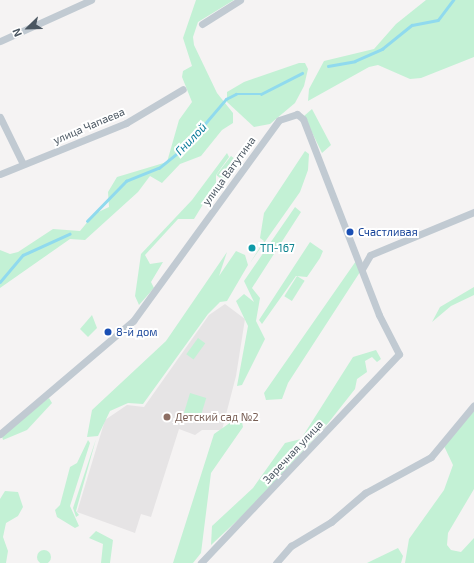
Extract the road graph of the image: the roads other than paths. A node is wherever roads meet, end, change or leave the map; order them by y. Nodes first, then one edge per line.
1 (91, 0) edge
2 (240, 0) edge
3 (202, 24) dead end
4 (0, 41) edge
5 (183, 89) dead end
6 (0, 117) edge
7 (23, 164) junction
8 (0, 174) edge
9 (474, 212) edge
10 (362, 269) junction
11 (399, 354) joint
12 (474, 405) edge
13 (0, 434) edge
14 (205, 562) edge
15 (276, 563) edge

1 - 4 street
2 - 3 street
5 - 7 street, улица Чапаева
6 - 7 street
7 - 8 street, улица Чапаева
9 - 10 street
10 - 11 street, улица Ватутина
10 - 13 street, улица Ватутина
11 - 14 street, Заречная улица
12 - 15 street

